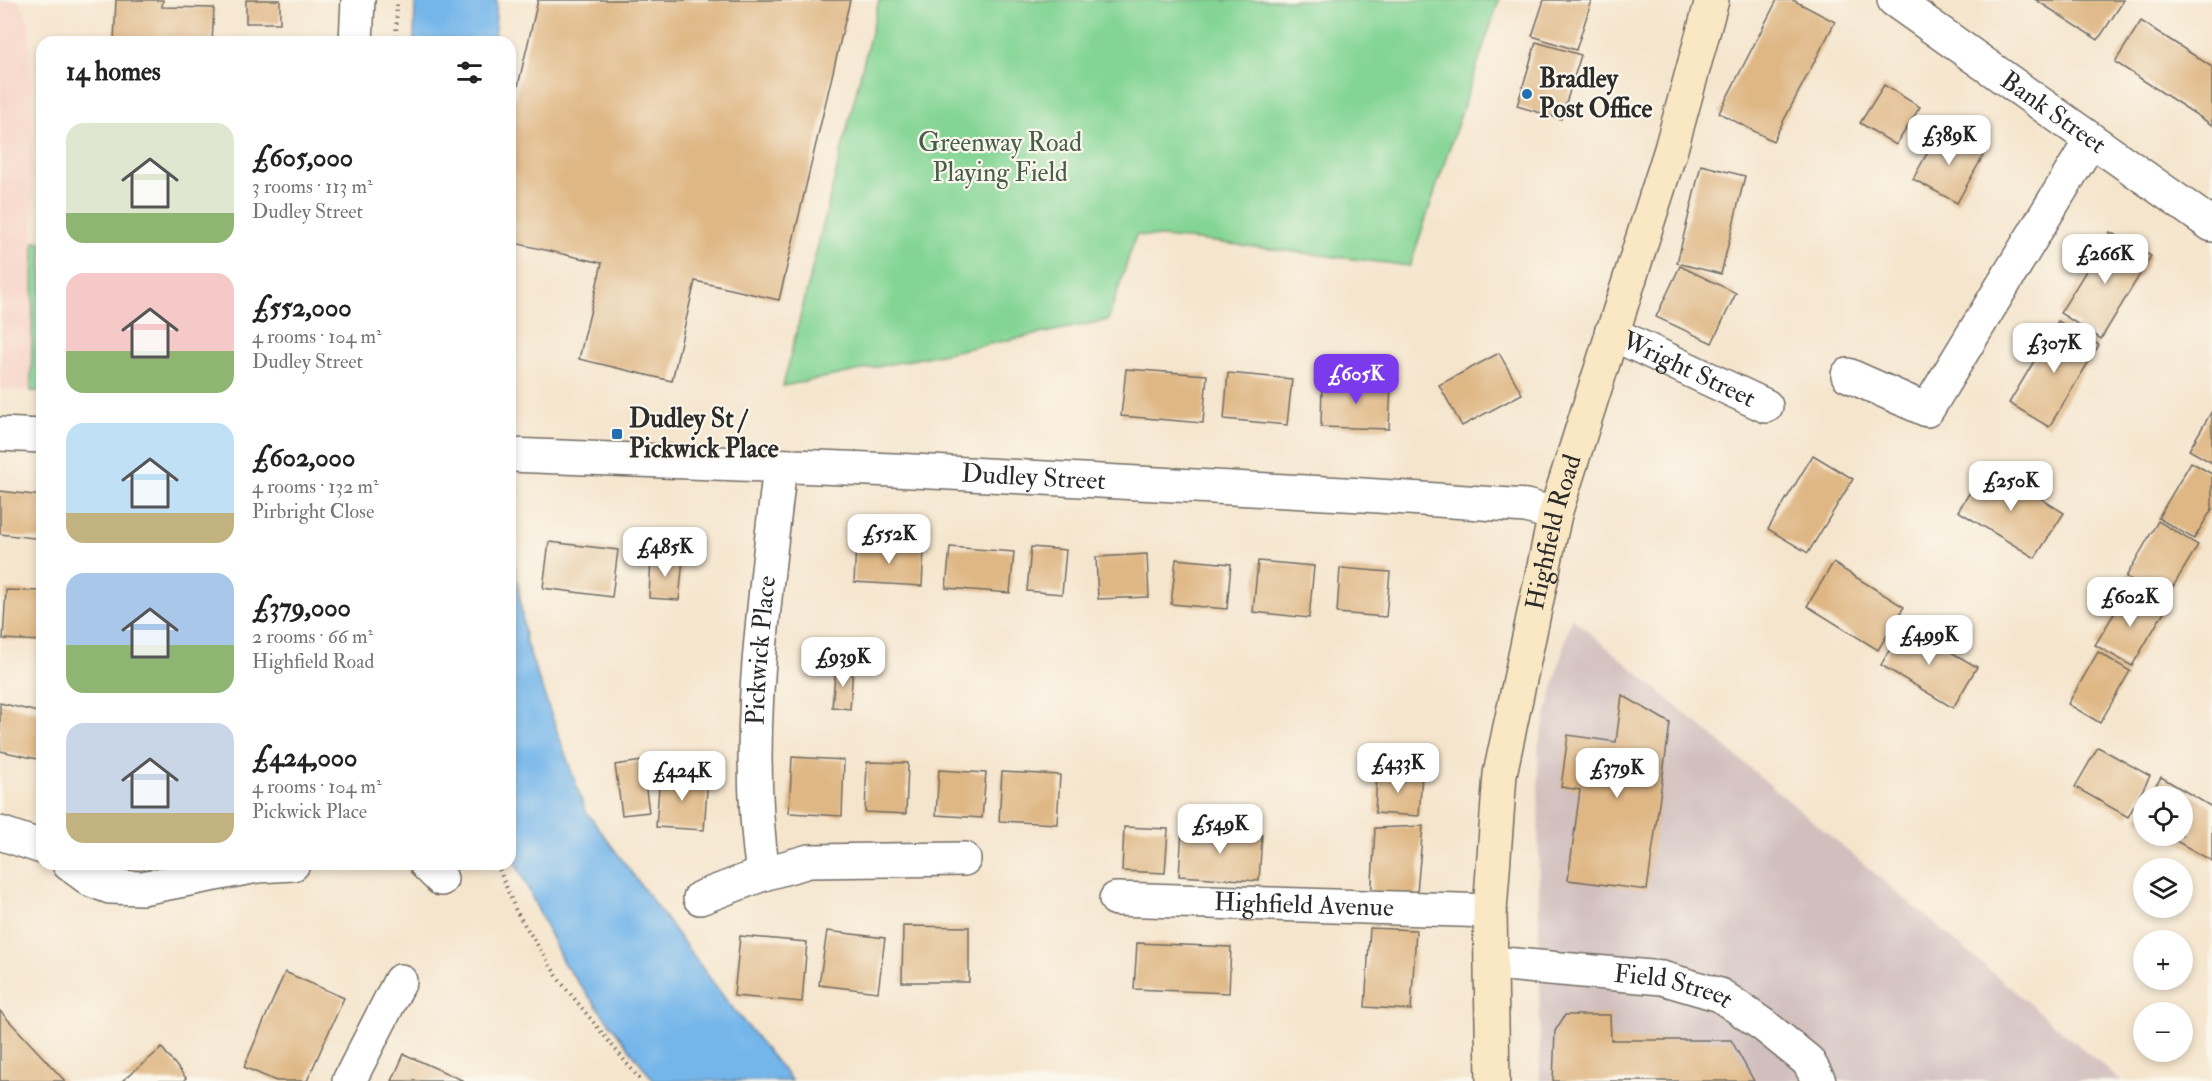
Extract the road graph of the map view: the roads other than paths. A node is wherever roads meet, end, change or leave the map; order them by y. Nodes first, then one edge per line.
1 (358, 0) edge
2 (1712, 0) edge
3 (1894, 0) edge
4 (356, 36) edge
5 (2091, 140) junction
6 (2212, 225) edge
7 (1611, 333) junction
8 (1848, 375) dead end
9 (1767, 405) dead end
10 (0, 434) edge
11 (36, 436) edge
12 (516, 455) edge
13 (780, 466) junction
14 (1555, 514) junction
15 (0, 833) edge
16 (36, 845) edge
17 (964, 858) dead end
18 (77, 870) edge
19 (236, 870) edge
20 (762, 874) junction
21 (700, 898) dead end
22 (1116, 899) dead end
23 (1490, 911) junction
24 (1493, 963) junction
25 (400, 981) dead end
26 (349, 1081) edge
27 (1493, 1081) edge
28 (1819, 1081) edge

1 - 4 street
2 - 7 main road, Highfield Road
3 - 5 street, Bank Street
5 - 6 street, Bank Street
5 - 8 street
7 - 9 street, Wright Street
7 - 14 main road, Highfield Road
10 - 11 street
12 - 13 street, Dudley Street
13 - 14 street, Dudley Street
13 - 20 street, Pickwick Place
14 - 23 main road, Highfield Road
15 - 16 street
17 - 20 street
18 - 19 street
20 - 21 street
22 - 23 street, Highfield Avenue
23 - 24 main road, Highfield Road
24 - 27 main road, Highfield Road
24 - 28 street, Field Street
25 - 26 street

